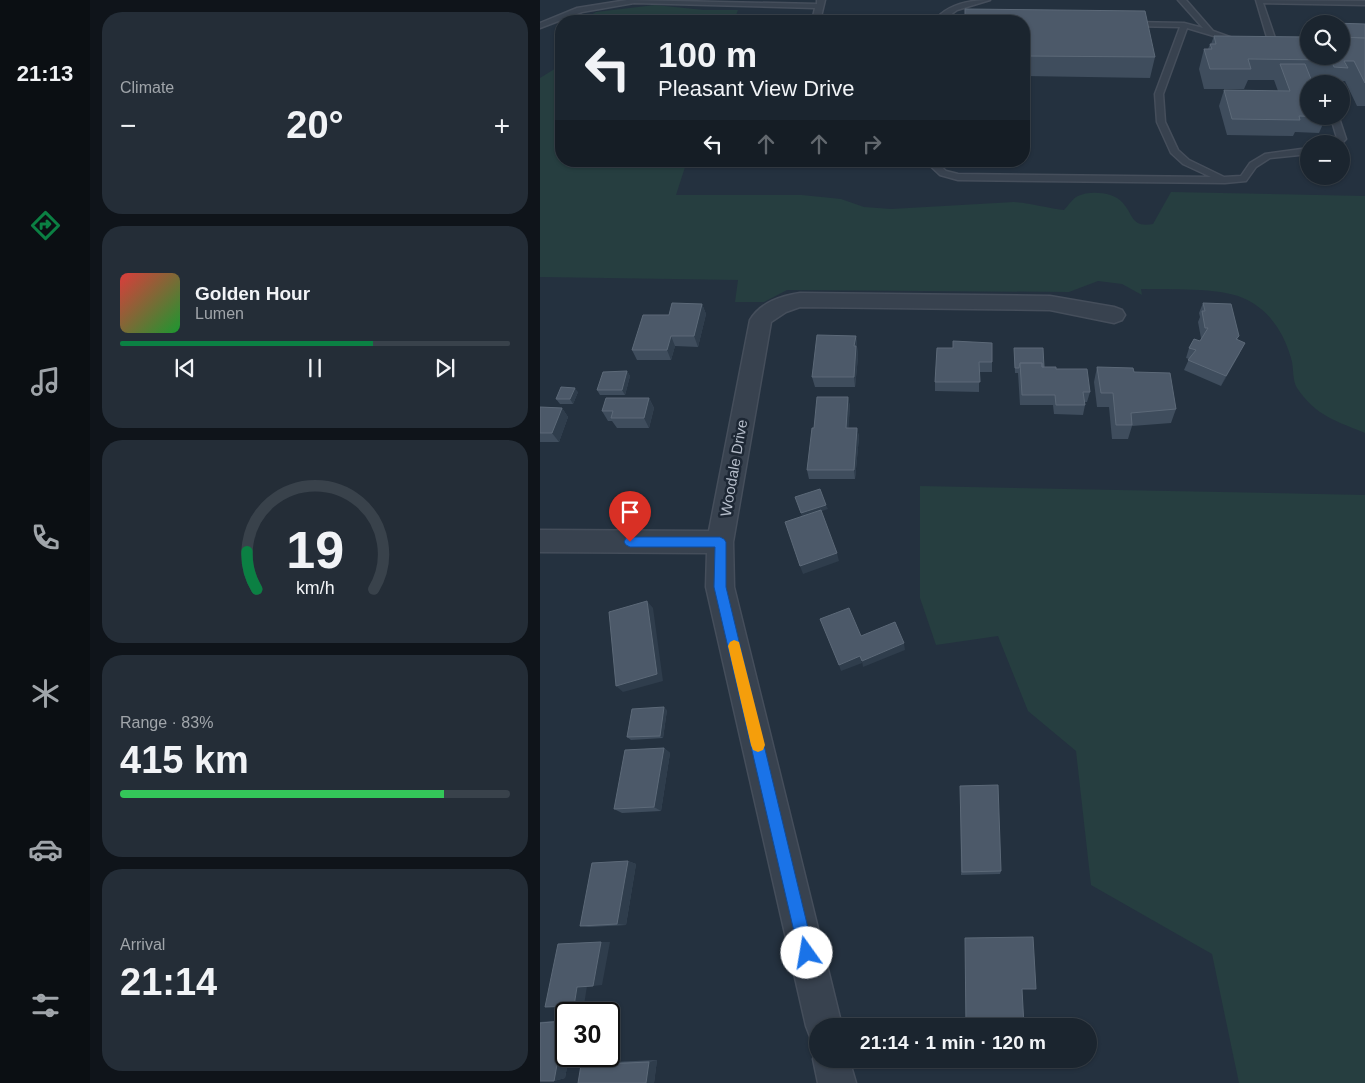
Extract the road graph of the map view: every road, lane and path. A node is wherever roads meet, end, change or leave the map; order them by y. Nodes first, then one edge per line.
1 (1182, 0) edge
2 (1259, 1) edge
3 (1345, 1) edge
4 (988, 2) edge
5 (820, 3) edge
6 (1365, 3) edge
7 (568, 15) edge
8 (944, 15) edge
9 (555, 20) edge
10 (1118, 24) edge
11 (1184, 25) junction
12 (540, 26) edge
13 (1212, 34) junction
14 (1244, 43) edge
15 (1264, 44) edge
16 (1273, 44) junction
17 (1282, 44) edge
18 (1300, 152) edge
19 (936, 167) edge
20 (1225, 180) junction
21 (1114, 315) dead end
22 (540, 541) edge
23 (720, 542) junction
24 (822, 1018) edge
25 (833, 1068) edge
26 (837, 1083) edge

1 - 13 lane
2 - 3 lane
2 - 16 lane
3 - 6 lane
4 - 8 lane
5 - 7 lane
9 - 12 lane
10 - 11 lane
11 - 13 lane
11 - 20 lane
13 - 14 lane
15 - 16 lane
16 - 17 lane
18 - 20 lane
19 - 20 lane
21 - 23 street, Woodale Drive
22 - 23 street
23 - 24 street, Woodale Drive
25 - 26 street

